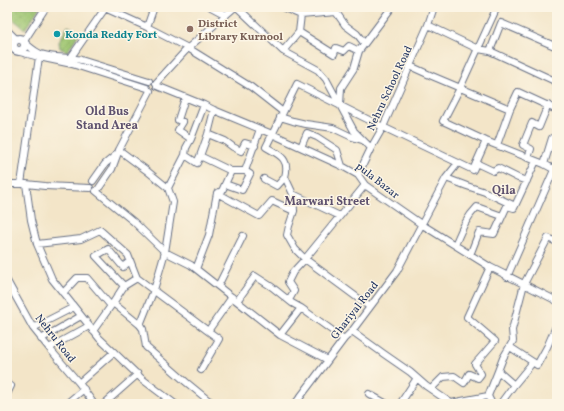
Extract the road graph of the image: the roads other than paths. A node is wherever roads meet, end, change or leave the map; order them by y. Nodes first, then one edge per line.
1 (46, 7) edge
2 (154, 7) edge
3 (210, 7) edge
4 (236, 7) edge
5 (282, 7) edge
6 (306, 7) edge
7 (392, 7) edge
8 (434, 7) edge
9 (497, 7) edge
10 (524, 7) edge
11 (528, 7) edge
12 (105, 8) edge
13 (338, 9) edge
14 (226, 15) junction
15 (301, 15) junction
16 (428, 25) junction
17 (147, 27) junction
18 (7, 30) edge
19 (299, 32) junction
20 (364, 43) junction
21 (16, 45) edge
22 (557, 47) edge
23 (188, 48) junction
24 (478, 49) junction
25 (283, 51) junction
26 (358, 51) junction
27 (490, 52) junction
28 (39, 57) junction
29 (69, 60) junction
30 (410, 66) junction
31 (150, 81) junction
32 (557, 82) edge
33 (157, 84) junction
34 (460, 88) junction
35 (149, 89) junction
36 (185, 98) junction
37 (204, 105) junction
38 (340, 105) junction
39 (548, 105) junction
40 (510, 109) junction
41 (214, 110) junction
42 (557, 110) edge
43 (281, 114) junction
44 (383, 127) junction
45 (260, 129) junction
46 (208, 134) junction
47 (272, 134) junction
48 (557, 139) edge
49 (190, 140) junction
50 (362, 140) junction
51 (486, 141) junction
52 (497, 145) junction
53 (255, 146) junction
54 (301, 147) junction
55 (371, 148) junction
56 (118, 152) junction
57 (185, 155) junction
58 (200, 156) junction
59 (528, 158) junction
60 (536, 161) junction
61 (458, 163) junction
62 (476, 163) junction
63 (557, 163) edge
64 (544, 164) junction
65 (342, 166) junction
66 (556, 170) edge
67 (231, 171) junction
68 (245, 171) junction
69 (358, 175) junction
70 (264, 178) dead end
71 (285, 178) junction
72 (446, 178) junction
73 (527, 181) junction
74 (93, 182) junction
75 (7, 184) edge
76 (23, 184) junction
77 (225, 184) junction
78 (365, 185) junction
79 (90, 188) junction
80 (168, 188) junction
81 (97, 189) junction
82 (217, 194) junction
83 (293, 194) junction
84 (515, 206) junction
85 (294, 212) junction
86 (340, 216) junction
87 (502, 216) junction
88 (421, 224) junction
89 (243, 236) dead end
90 (557, 242) edge
91 (37, 244) junction
92 (455, 245) junction
93 (165, 252) junction
94 (470, 255) junction
95 (305, 259) junction
96 (130, 261) junction
97 (490, 268) junction
98 (196, 269) junction
99 (507, 277) junction
100 (137, 278) junction
101 (7, 281) edge
102 (524, 284) junction
103 (124, 286) junction
104 (218, 286) junction
105 (154, 290) junction
106 (63, 293) junction
107 (556, 298) edge
108 (234, 299) junction
109 (289, 300) junction
110 (112, 304) junction
111 (74, 307) junction
112 (370, 307) junction
113 (301, 308) junction
114 (81, 316) junction
115 (557, 324) edge
116 (140, 325) junction
117 (33, 328) junction
118 (91, 328) junction
119 (208, 331) junction
120 (352, 331) junction
121 (280, 335) junction
122 (41, 339) junction
123 (344, 339) junction
124 (510, 347) junction
125 (48, 348) junction
126 (114, 352) junction
127 (328, 360) junction
128 (533, 362) junction
129 (200, 370) dead end
130 (498, 371) junction
131 (138, 374) junction
132 (417, 378) junction
133 (80, 383) junction
134 (7, 384) edge
135 (514, 385) junction
136 (431, 389) junction
137 (84, 390) junction
138 (7, 394) edge
139 (369, 394) dead end
140 (167, 398) junction
141 (490, 401) edge
142 (66, 404) edge
143 (94, 404) edge
144 (104, 404) edge
145 (160, 404) edge
146 (175, 404) edge
147 (215, 404) edge
148 (295, 404) edge
149 (387, 404) edge
150 (400, 404) edge
151 (500, 404) edge

1 - 21 street
2 - 17 street
3 - 14 street
4 - 14 street
4 - 25 street
5 - 15 street
6 - 15 street
7 - 20 street
8 - 16 street, Nehru School Road
9 - 24 street
10 - 11 street
12 - 17 street
12 - 29 street
13 - 15 street
13 - 20 street
14 - 23 street
15 - 19 street
16 - 24 street
16 - 30 street, Nehru School Road
17 - 23 street
18 - 21 street
19 - 25 street
19 - 26 street
20 - 26 street
21 - 28 street
21 - 29 street
22 - 27 street
23 - 33 street
23 - 43 street
24 - 27 street
24 - 34 street
25 - 38 street
26 - 38 street
27 - 32 street
28 - 29 street
28 - 76 street
29 - 31 street
29 - 35 street
30 - 34 street
30 - 44 street, Nehru School Road
31 - 33 street
31 - 35 street
33 - 35 street
33 - 36 street, pula Bazar
34 - 40 street
34 - 51 street
35 - 56 street
36 - 37 street, pula Bazar
36 - 49 street
37 - 41 street, pula Bazar
37 - 49 street
38 - 43 street
38 - 44 street
38 - 50 street
39 - 40 street
39 - 42 street
39 - 59 street
40 - 52 street
41 - 45 street, pula Bazar
41 - 46 street
43 - 47 street
43 - 50 street
44 - 55 street, Nehru School Road
44 - 61 street
45 - 47 street, pula Bazar
45 - 53 street
46 - 53 street
46 - 58 street
47 - 54 street, pula Bazar
47 - 71 street
48 - 64 street
49 - 57 street
50 - 55 street
51 - 52 street
51 - 62 street
52 - 59 street
53 - 68 street
54 - 65 street, pula Bazar
54 - 65 street
55 - 69 street, Nehru School Road
56 - 74 street
56 - 80 street
56 - 81 street
57 - 58 street
57 - 80 street
58 - 67 street
59 - 60 street
60 - 64 street
60 - 73 street
61 - 62 street
61 - 72 street, Ghariyal Road
62 - 73 street
63 - 66 street
64 - 66 street
65 - 69 street, pula Bazar
66 - 99 street
67 - 68 street
67 - 77 street
68 - 77 street
69 - 78 street, pula Bazar
70 - 71 street
71 - 83 street
72 - 84 street
72 - 88 street, Ghariyal Road
73 - 84 street
74 - 79 street
74 - 81 street
75 - 76 street
76 - 79 street
76 - 91 street
77 - 82 street
78 - 86 street
78 - 88 street, pula Bazar
79 - 81 street
80 - 93 street
81 - 93 street
82 - 85 street
82 - 98 street
83 - 85 street
83 - 86 street
84 - 87 street
85 - 95 street
86 - 95 street
87 - 92 street
87 - 94 street
88 - 92 street, pula Bazar
88 - 112 street, Ghariyal Road
89 - 104 street
90 - 102 street
91 - 96 street
91 - 106 street
92 - 94 street, pula Bazar
93 - 98 street
93 - 105 street
94 - 97 street, pula Bazar
95 - 109 street
95 - 112 street
96 - 100 street
96 - 103 street
97 - 99 street, pula Bazar
97 - 136 street
98 - 104 street
99 - 102 street, pula Bazar
100 - 103 street
100 - 105 street
101 - 117 street, Nehru Road
102 - 107 street, pula Bazar
102 - 124 street
103 - 110 street
104 - 108 street
105 - 116 street
105 - 119 street
106 - 110 street
106 - 111 street
108 - 109 street
108 - 119 street
108 - 121 street
109 - 113 street
110 - 116 street
110 - 118 street
111 - 114 street
111 - 117 street
112 - 120 street, Ghariyal Road
113 - 121 street
113 - 123 street
114 - 118 street
114 - 122 street
115 - 128 street
116 - 147 street
117 - 122 street, Nehru Road
118 - 125 street
118 - 126 street
119 - 129 street
120 - 123 street, Ghariyal Road
120 - 132 street
121 - 127 street
122 - 125 street, Nehru Road
123 - 127 street, Ghariyal Road
124 - 128 street
124 - 130 street
125 - 133 street, Nehru Road
126 - 131 street
126 - 133 street
127 - 148 street, Ghariyal Road
128 - 135 street
130 - 135 street
130 - 141 street
131 - 140 street
131 - 144 street
132 - 136 street
132 - 150 street
133 - 137 street, Nehru Road
134 - 138 street
135 - 151 street
136 - 141 street
137 - 142 street
137 - 143 street, Nehru Road
139 - 149 street
140 - 145 street
140 - 146 street

